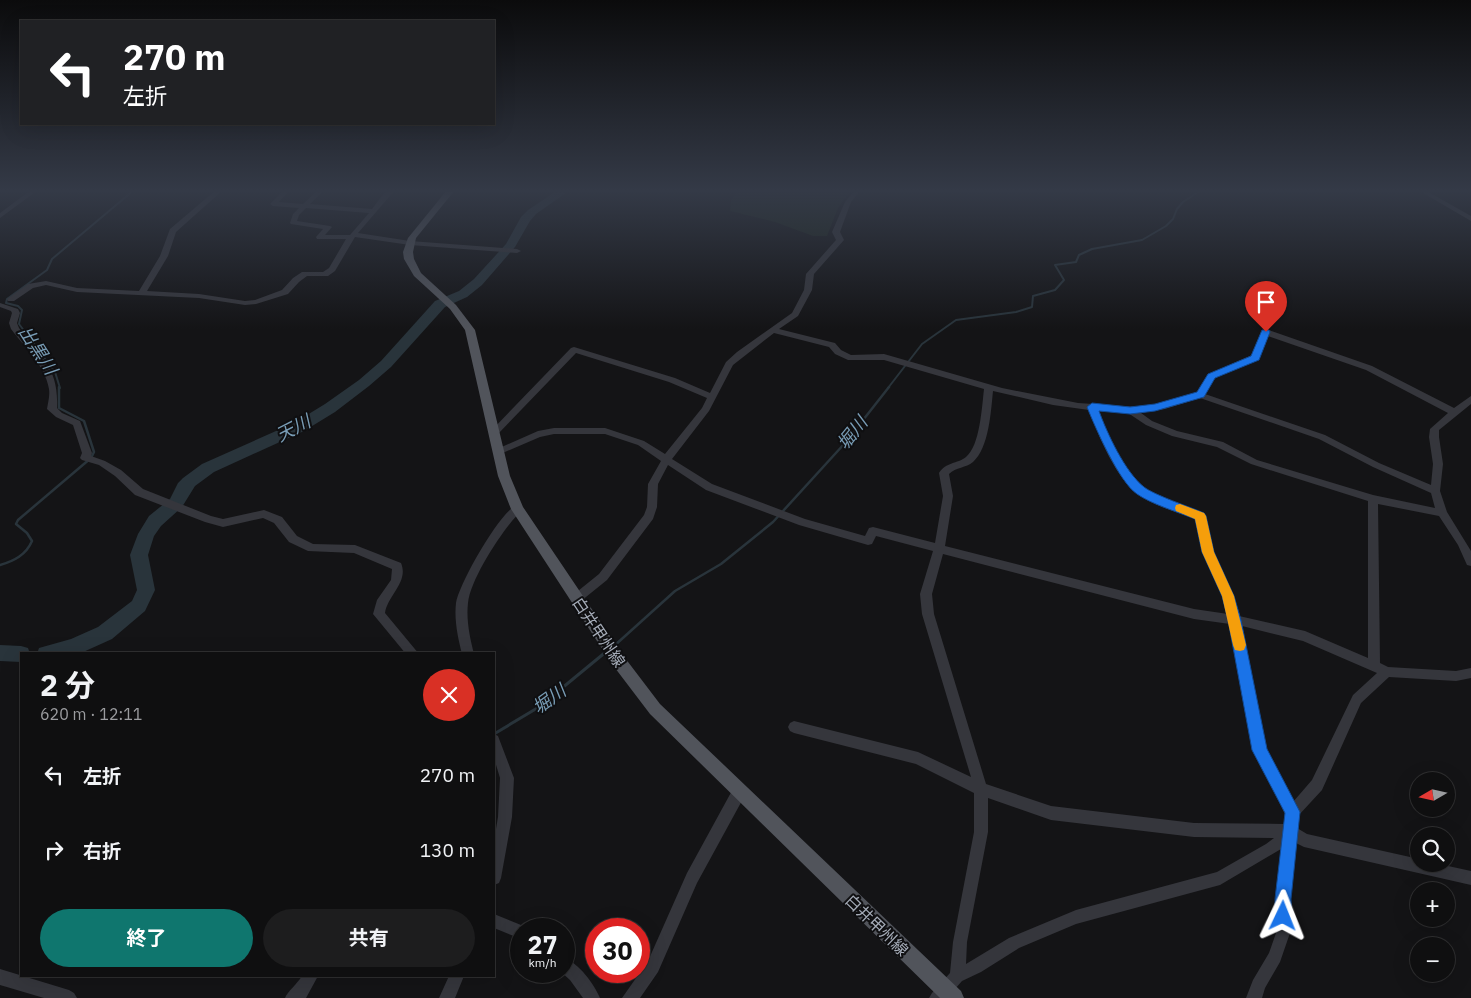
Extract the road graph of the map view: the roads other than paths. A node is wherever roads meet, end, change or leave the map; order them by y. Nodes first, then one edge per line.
1 (352, 236) edge
2 (171, 237) edge
3 (320, 237) edge
4 (334, 237) edge
5 (356, 237) edge
6 (415, 237) edge
7 (838, 237) edge
8 (410, 244) junction
9 (518, 251) dead end
10 (142, 294) junction
11 (11, 299) dead end
12 (0, 304) edge
13 (772, 330) junction
14 (989, 388) junction
15 (1200, 395) junction
16 (712, 397) junction
17 (1471, 399) edge
18 (1092, 407) junction
19 (1130, 410) junction
20 (1456, 413) junction
21 (494, 433) junction
22 (498, 452) junction
23 (667, 459) junction
24 (1435, 491) junction
25 (1373, 499) junction
26 (517, 509) junction
27 (1442, 513) junction
28 (939, 548) junction
29 (1471, 562) edge
30 (577, 598) junction
31 (1235, 620) junction
32 (411, 652) edge
33 (468, 652) edge
34 (1374, 666) junction
35 (1387, 672) junction
36 (1471, 673) edge
37 (794, 727) dead end
38 (495, 744) edge
39 (981, 789) junction
40 (739, 792) junction
41 (1292, 812) junction
42 (1290, 833) junction
43 (495, 872) edge
44 (1471, 878) edge
45 (495, 921) edge
46 (510, 926) edge
47 (575, 975) edge
48 (957, 976) junction
49 (0, 977) edge
50 (310, 977) edge
51 (457, 977) edge
52 (945, 995) edge
53 (69, 998) edge
54 (293, 998) edge
55 (447, 998) edge
56 (592, 998) edge
57 (630, 998) edge
58 (1254, 998) edge

1 - 10 street
2 - 10 street
3 - 4 street
5 - 8 street
6 - 8 main road
7 - 13 street
8 - 9 street
8 - 21 main road, 白井甲州線
10 - 11 street
12 - 32 street
13 - 14 street
13 - 16 street
14 - 18 street
14 - 28 street
15 - 19 street
15 - 20 street
15 - 24 street
16 - 21 street
16 - 23 street
17 - 20 street
18 - 19 street
18 - 31 street
19 - 25 street
20 - 24 street
21 - 22 main road, 白井甲州線
22 - 23 street
22 - 26 main road, 白井甲州線
23 - 28 street
23 - 30 street
24 - 27 street
25 - 27 street
25 - 34 street
26 - 30 main road, 白井甲州線
26 - 33 street
27 - 29 street
28 - 31 street
28 - 39 street
30 - 40 main road, 白井甲州線
31 - 34 street
31 - 41 street
34 - 35 street
35 - 36 street
35 - 41 street
37 - 39 street
38 - 43 street
39 - 42 street
39 - 48 street
40 - 52 main road, 白井甲州線
40 - 57 street
41 - 42 street
42 - 44 street
42 - 48 street
42 - 58 street
45 - 46 street
47 - 56 street
48 - 52 street
49 - 53 street
50 - 54 street
51 - 55 street

